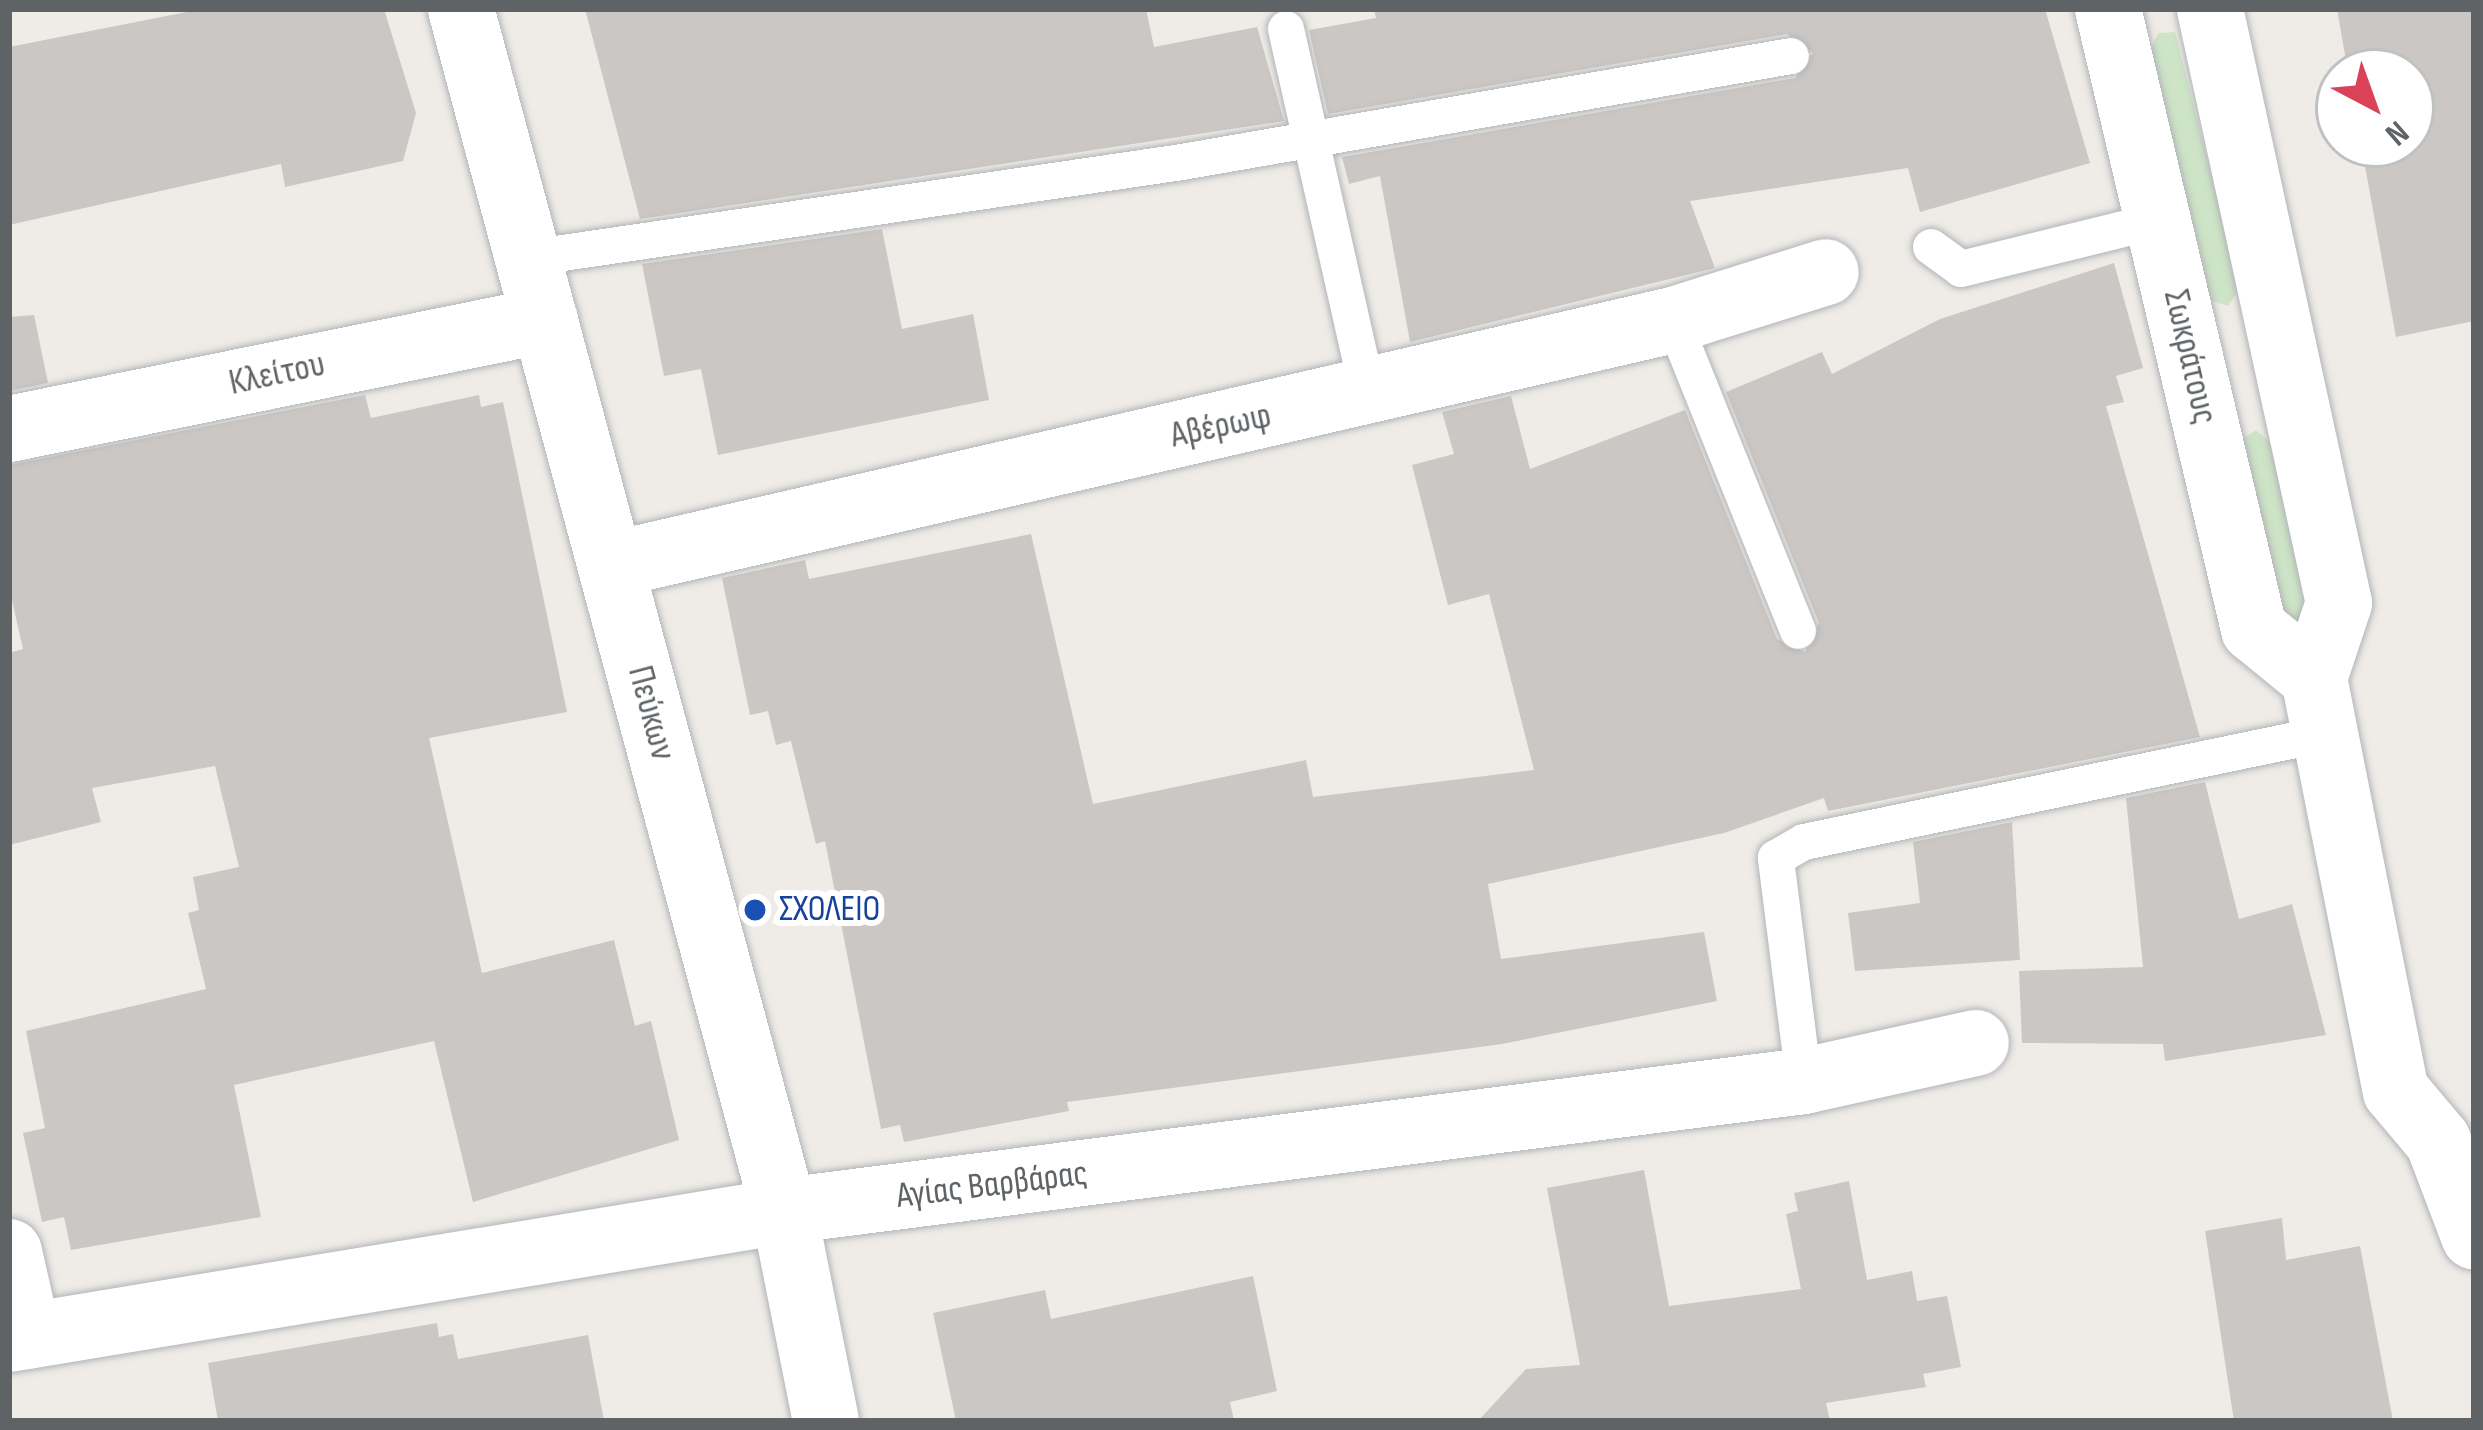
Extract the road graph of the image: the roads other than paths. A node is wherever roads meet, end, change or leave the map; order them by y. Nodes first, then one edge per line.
1 (461, 9) edge
2 (2108, 9) edge
3 (2210, 9) edge
4 (1286, 29) dead end
5 (1791, 56) dead end
6 (1310, 140) junction
7 (2160, 220) junction
8 (1931, 248) dead end
9 (1826, 272) dead end
10 (537, 289) junction
11 (1673, 320) junction
12 (2284, 334) junction
13 (2188, 356) junction
14 (1368, 393) junction
15 (9, 429) edge
16 (611, 565) junction
17 (1798, 631) dead end
18 (2319, 706) junction
19 (1976, 1043) dead end
20 (1804, 1081) junction
21 (784, 1211) junction
22 (2474, 1236) edge
23 (9, 1252) edge
24 (19, 1338) edge
25 (826, 1421) edge

1 - 10 street, Πεύκων
2 - 7 street, Σωκράτους
3 - 12 street
4 - 6 lane
5 - 6 lane
6 - 10 lane
6 - 14 lane
7 - 8 lane
7 - 13 street, Σωκράτους
9 - 11 street, Αβέρωφ
10 - 15 street, Κλείτου
10 - 16 street, Πεύκων
11 - 14 street, Αβέρωφ
11 - 17 lane
12 - 13 street
12 - 18 street
13 - 18 street, Σωκράτους
14 - 16 street, Αβέρωφ
16 - 21 street, Πεύκων
18 - 20 lane
18 - 22 street
19 - 20 street, Αγίας Βαρβάρας
20 - 21 street, Αγίας Βαρβάρας
21 - 24 street, Αγίας Βαρβάρας
21 - 25 street, Πεύκων
23 - 24 street

